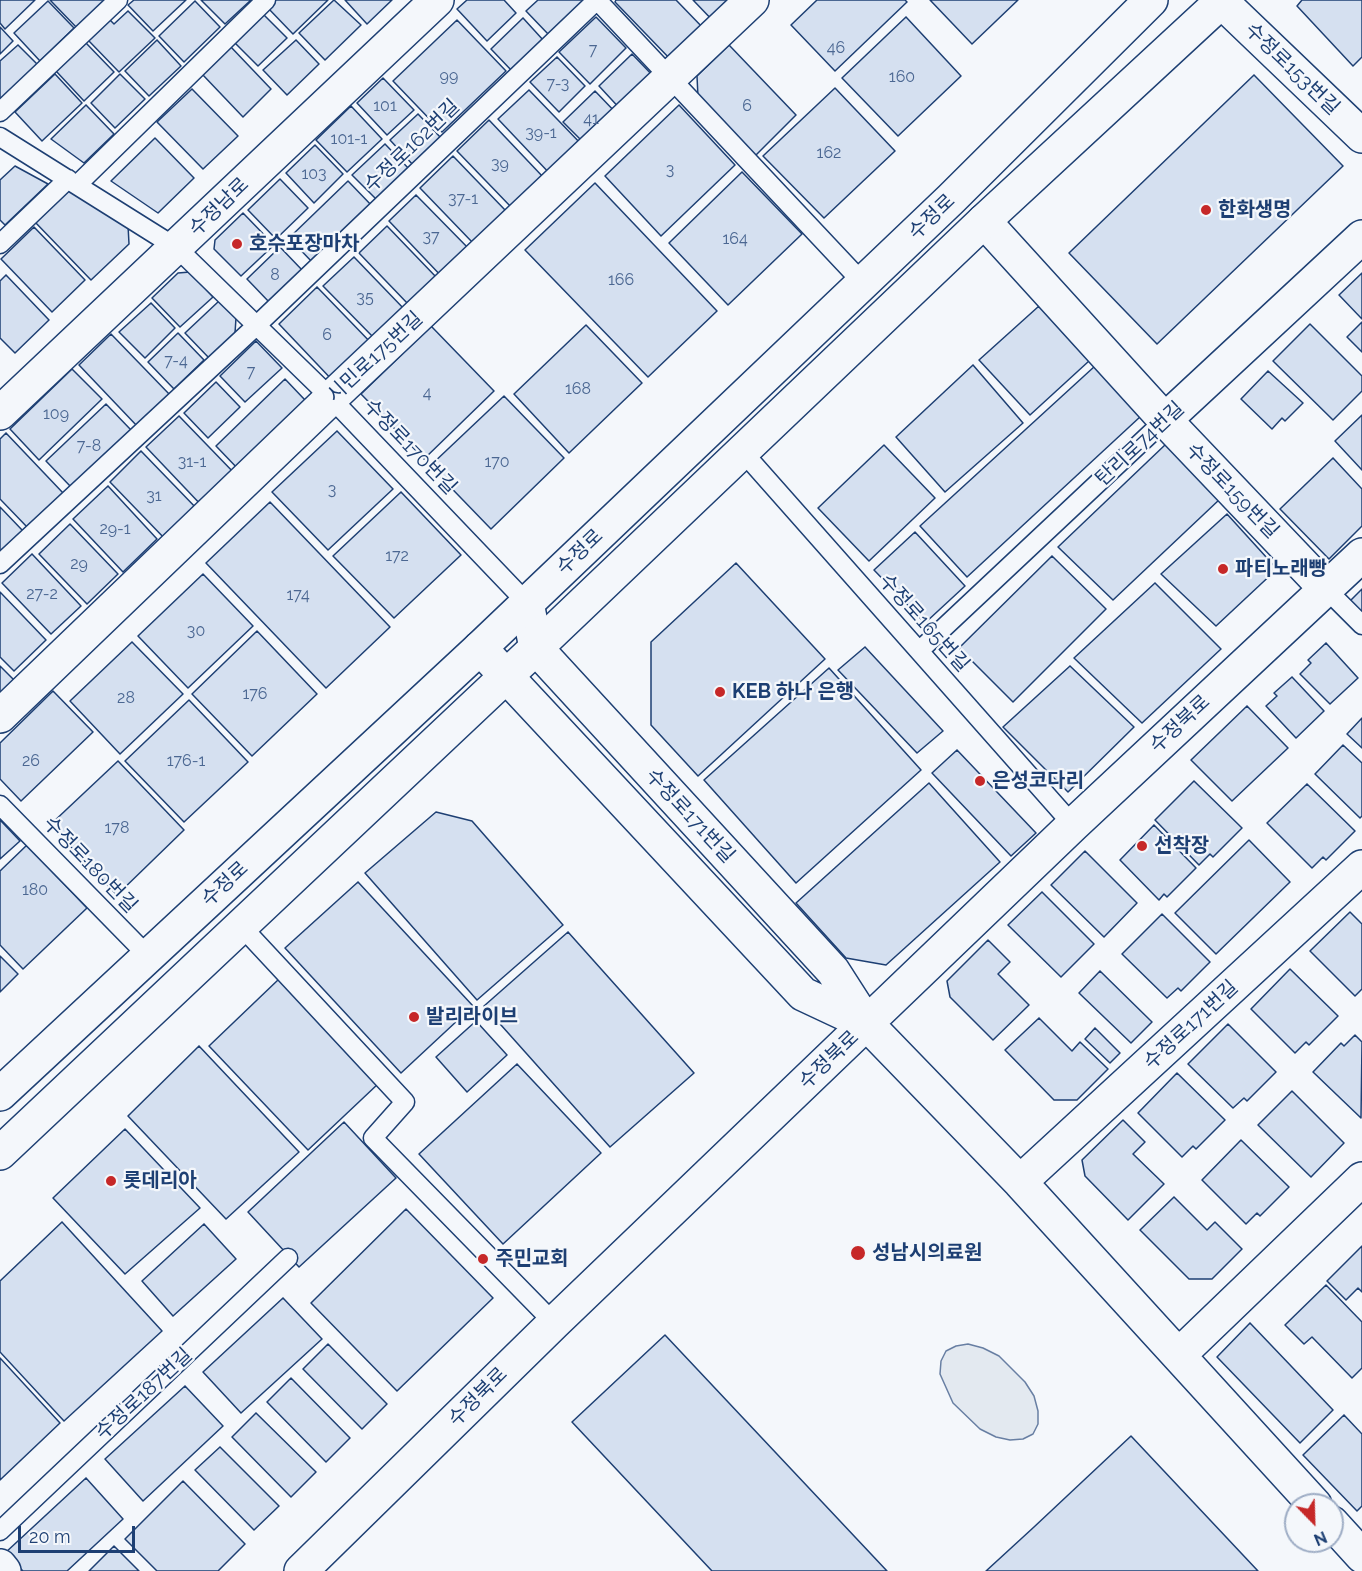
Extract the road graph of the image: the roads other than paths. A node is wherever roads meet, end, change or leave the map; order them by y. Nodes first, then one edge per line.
1 (118, 0) edge
2 (266, 0) edge
3 (437, 0) edge
4 (597, 0) edge
5 (752, 0) edge
6 (1151, 0) edge
7 (1222, 0) edge
8 (670, 78) junction
9 (0, 112) edge
10 (1362, 136) edge
11 (0, 137) edge
12 (73, 182) junction
13 (984, 221) junction
14 (1362, 237) edge
15 (0, 244) edge
16 (177, 248) junction
17 (863, 283) junction
18 (257, 325) junction
19 (331, 398) junction
20 (0, 413) edge
21 (1165, 420) junction
22 (742, 451) junction
23 (1362, 555) edge
24 (0, 564) edge
25 (1326, 589) junction
26 (527, 603) junction
27 (1362, 625) edge
28 (480, 648) junction
29 (536, 648) junction
30 (919, 651) junction
31 (506, 675) junction
32 (0, 716) edge
33 (0, 806) edge
34 (1073, 825) junction
35 (1362, 867) edge
36 (242, 927) junction
37 (148, 956) junction
38 (867, 1024) junction
39 (0, 1094) edge
40 (0, 1153) edge
41 (1362, 1179) edge
42 (1020, 1182) junction
43 (288, 1258) dead end
44 (554, 1323) junction
45 (1179, 1354) junction
46 (1304, 1493) edge
47 (0, 1531) edge
48 (1344, 1534) edge
49 (1360, 1549) edge
50 (0, 1566) edge
51 (4, 1571) edge
52 (301, 1571) edge

1 - 9 lane
2 - 12 lane
3 - 16 street, 수정남로
4 - 8 lane, 수정로162번길
4 - 18 lane, 수정로162번길
5 - 8 street, 시민로175번길
6 - 17 street, 수정로
7 - 10 street, 수정로153번길
7 - 13 street, 수정로
8 - 17 lane, 수정로162번길
8 - 19 street, 시민로175번길
11 - 12 lane, 수정로170번길
12 - 15 lane
12 - 16 lane, 수정로170번길
13 - 21 street, 수정로159번길
13 - 22 street, 수정로
14 - 21 street, 탄리로74번길
16 - 18 lane, 수정로170번길
16 - 20 street, 수정남로
17 - 26 street, 수정로
18 - 19 lane, 수정로170번길
18 - 24 lane
19 - 26 lane, 수정로170번길
19 - 32 street, 시민로175번길
21 - 25 street, 수정로159번길
21 - 30 lane, 탄리로74번길
22 - 29 street, 수정로
22 - 30 lane, 수정로165번길
23 - 25 street, 수정북로
25 - 27 lane, 수정로159번길
25 - 34 street, 수정북로
26 - 28 street, 수정로
26 - 29 street
28 - 31 street, 수정로171번길
28 - 37 street, 수정로
29 - 31 street, 수정로
29 - 38 street, 수정로171번길
30 - 34 lane, 수정로165번길
31 - 36 street, 수정로
31 - 38 street, 수정로171번길
33 - 37 lane, 수정로180번길
34 - 38 street, 수정북로
35 - 42 street, 수정로171번길
36 - 40 street, 수정로
36 - 44 lane
37 - 39 street, 수정로
38 - 42 street, 수정로171번길
38 - 44 street, 수정북로
41 - 45 street
42 - 45 street, 수정로171번길
43 - 47 lane, 수정로187번길
44 - 52 street, 수정북로
45 - 46 street, 수정로171번길
48 - 49 street
50 - 51 street

